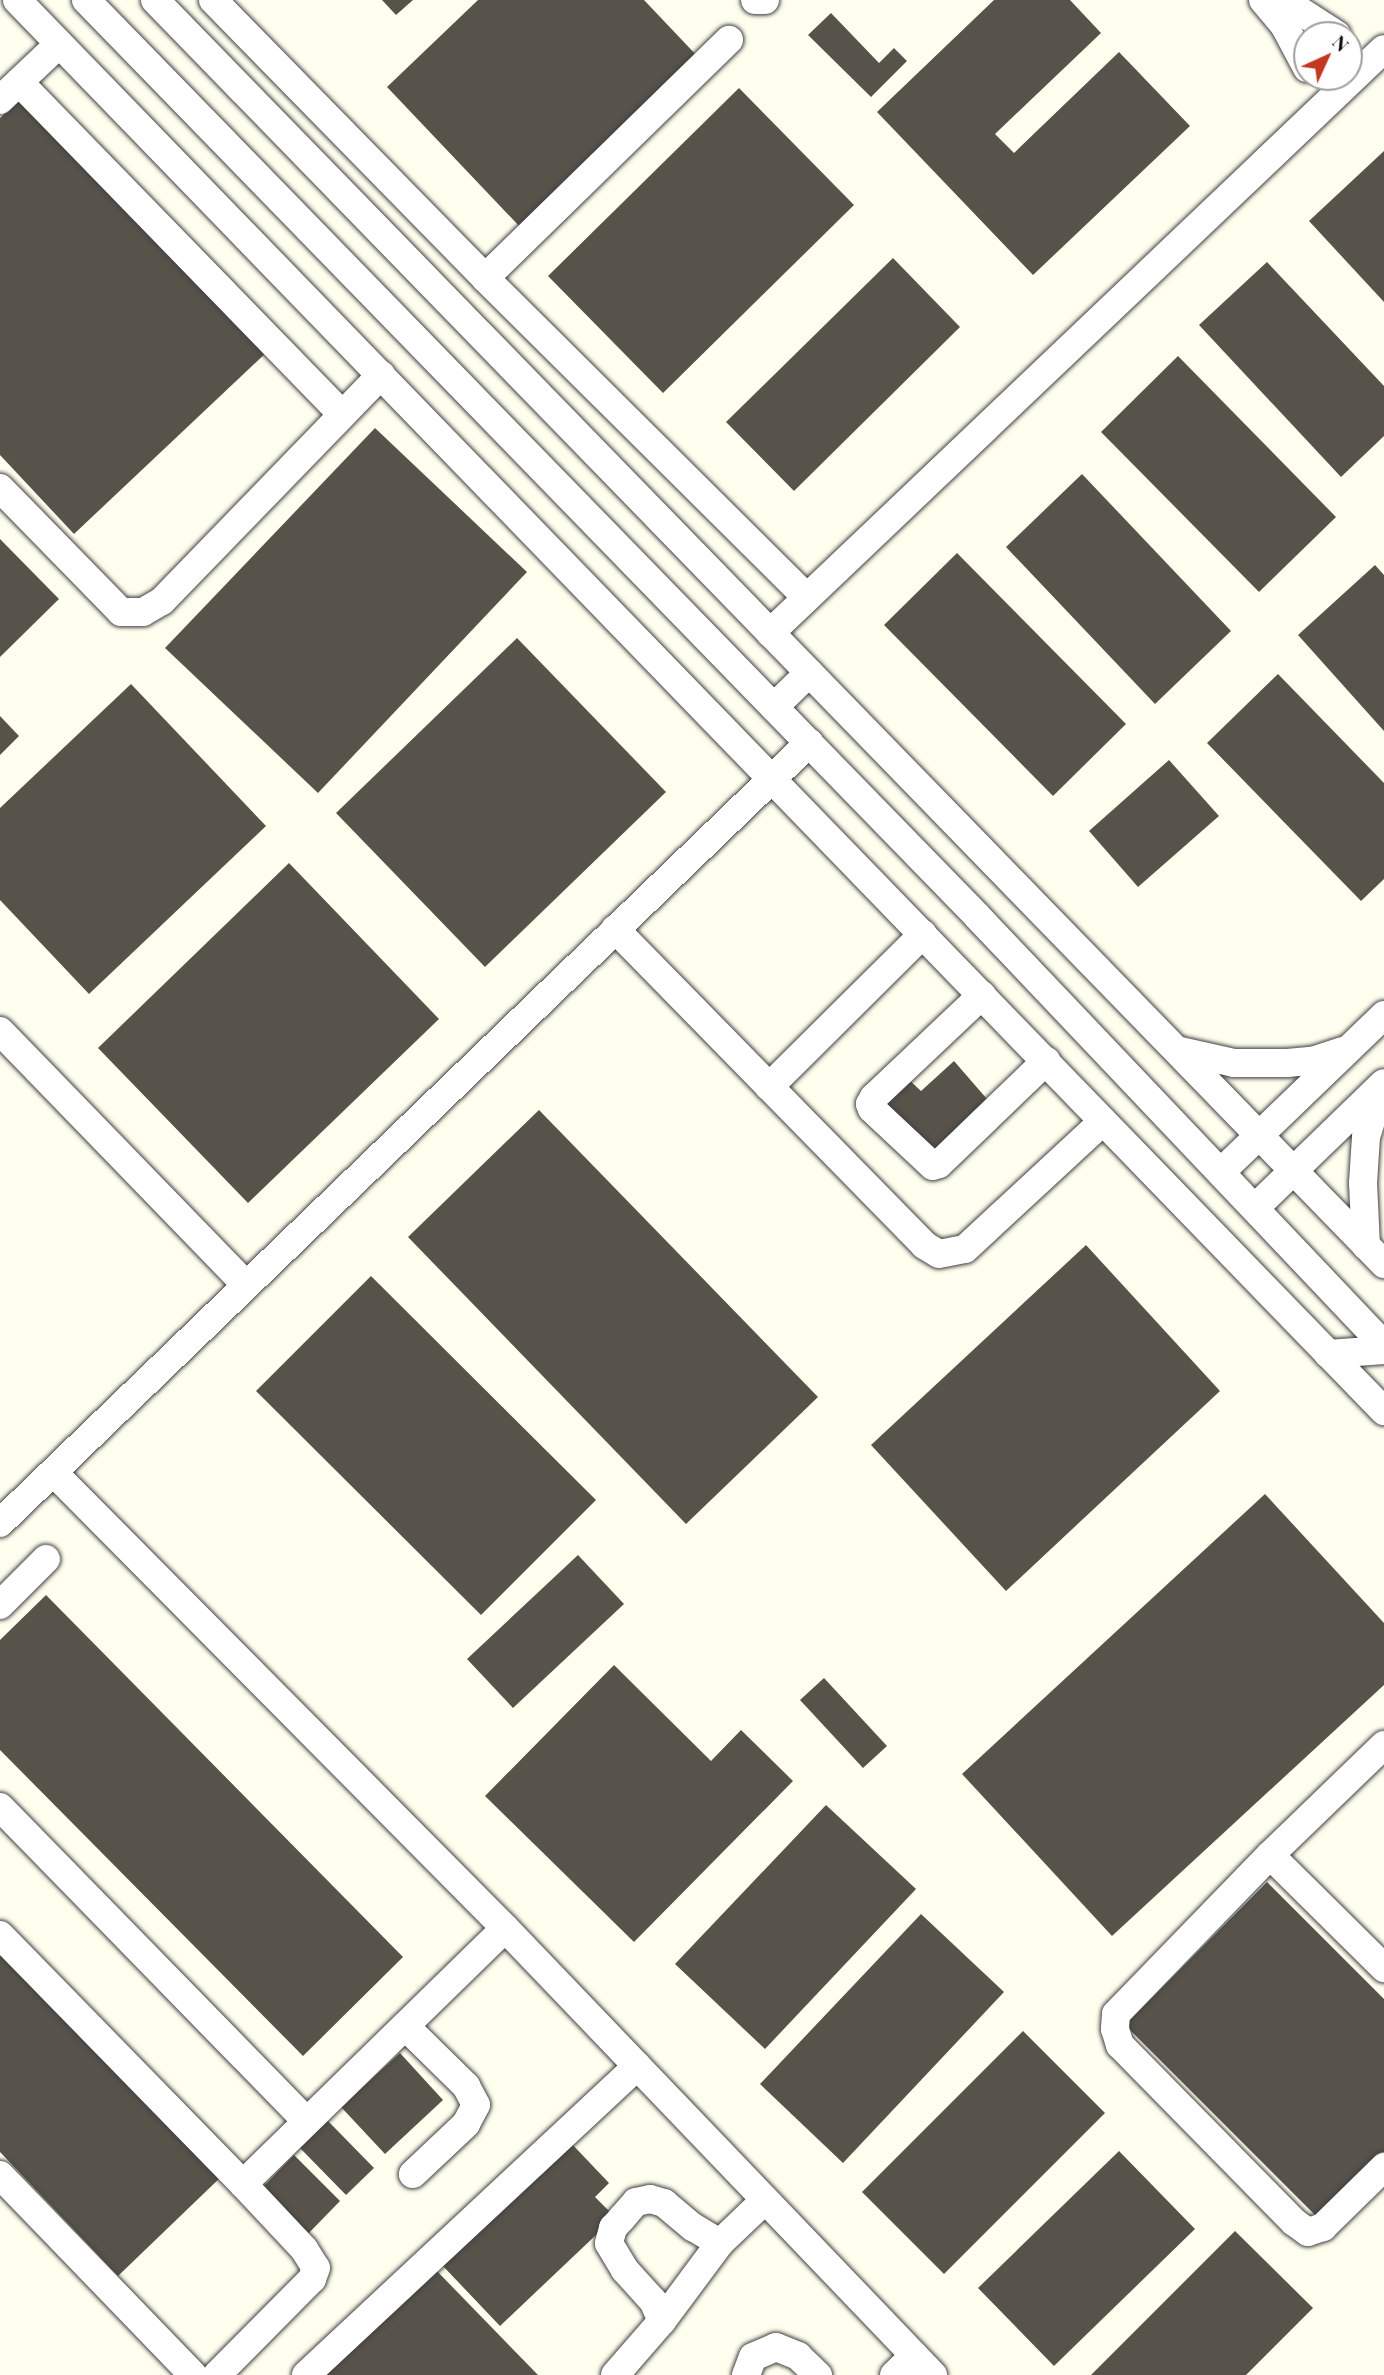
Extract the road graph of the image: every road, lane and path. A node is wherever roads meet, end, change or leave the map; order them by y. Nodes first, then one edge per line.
1 (17, 0) edge
2 (86, 0) edge
3 (155, 0) edge
4 (213, 0) edge
5 (755, 0) edge
6 (765, 0) edge
7 (1263, 0) edge
8 (1283, 0) edge
9 (1315, 21) edge
10 (729, 40) dead end
11 (1293, 42) edge
12 (59, 44) junction
13 (1363, 46) edge
14 (1381, 52) edge
15 (9, 91) edge
16 (1309, 91) edge
17 (1311, 119) junction
18 (485, 278) junction
19 (380, 374) junction
20 (342, 414) junction
21 (0, 488) edge
22 (806, 597) junction
23 (770, 634) junction
24 (809, 673) junction
25 (774, 707) junction
26 (809, 743) junction
27 (772, 778) junction
28 (615, 929) junction
29 (923, 934) junction
30 (982, 995) junction
31 (1384, 1015) edge
32 (0, 1031) edge
33 (1350, 1047) junction
34 (1180, 1051) junction
35 (1046, 1061) junction
36 (1384, 1083) edge
37 (769, 1087) junction
38 (1103, 1121) junction
39 (1258, 1135) junction
40 (1291, 1170) junction
41 (1222, 1171) junction
42 (1256, 1207) junction
43 (1375, 1255) edge
44 (246, 1285) junction
45 (1384, 1345) edge
46 (1384, 1350) edge
47 (1328, 1353) junction
48 (1384, 1412) edge
49 (53, 1472) junction
50 (0, 1523) edge
51 (46, 1559) dead end
52 (0, 1605) edge
53 (1384, 1745) edge
54 (0, 1807) edge
55 (1270, 1855) junction
56 (505, 1928) junction
57 (0, 1935) edge
58 (1384, 1968) edge
59 (405, 2026) junction
60 (637, 2066) junction
61 (306, 2122) junction
62 (1384, 2168) edge
63 (413, 2174) dead end
64 (0, 2175) edge
65 (243, 2184) junction
66 (765, 2200) junction
67 (720, 2242) junction
68 (662, 2320) junction
69 (913, 2369) edge
70 (193, 2375) edge
71 (217, 2375) edge
72 (306, 2375) edge
73 (615, 2375) edge
74 (746, 2375) edge
75 (818, 2375) edge

1 - 12 street
2 - 25 street
3 - 23 street
4 - 18 street
5 - 6 street
7 - 11 street
8 - 9 street
10 - 18 street
12 - 15 street
12 - 19 street
13 - 14 street
14 - 17 street
15 - 20 street
16 - 17 street
17 - 22 street
18 - 22 street
19 - 20 street
19 - 27 street
20 - 21 street
22 - 23 street
23 - 24 street
24 - 25 street
24 - 34 street
25 - 26 street
26 - 27 street
26 - 41 street
27 - 28 street
27 - 29 street
28 - 37 street
28 - 44 street
29 - 30 street
29 - 37 street
30 - 35 street
30 - 35 street
31 - 33 street
32 - 44 street
33 - 34 street
33 - 39 street
34 - 39 street
35 - 38 street
36 - 40 street
36 - 43 street
37 - 38 street
38 - 47 street
39 - 40 street
39 - 41 street
40 - 42 street
40 - 43 street
41 - 42 street
42 - 45 street
44 - 49 street
46 - 47 street
47 - 48 street
49 - 50 street
49 - 56 street
51 - 52 street
53 - 55 street
54 - 61 street
55 - 58 street
55 - 62 street
56 - 59 street
56 - 60 street
57 - 65 street
59 - 61 street
59 - 63 street
60 - 66 street
60 - 72 street
61 - 65 street
64 - 70 street
65 - 71 street
66 - 67 street
66 - 69 street
67 - 68 street
67 - 68 street
68 - 73 street
74 - 75 street

